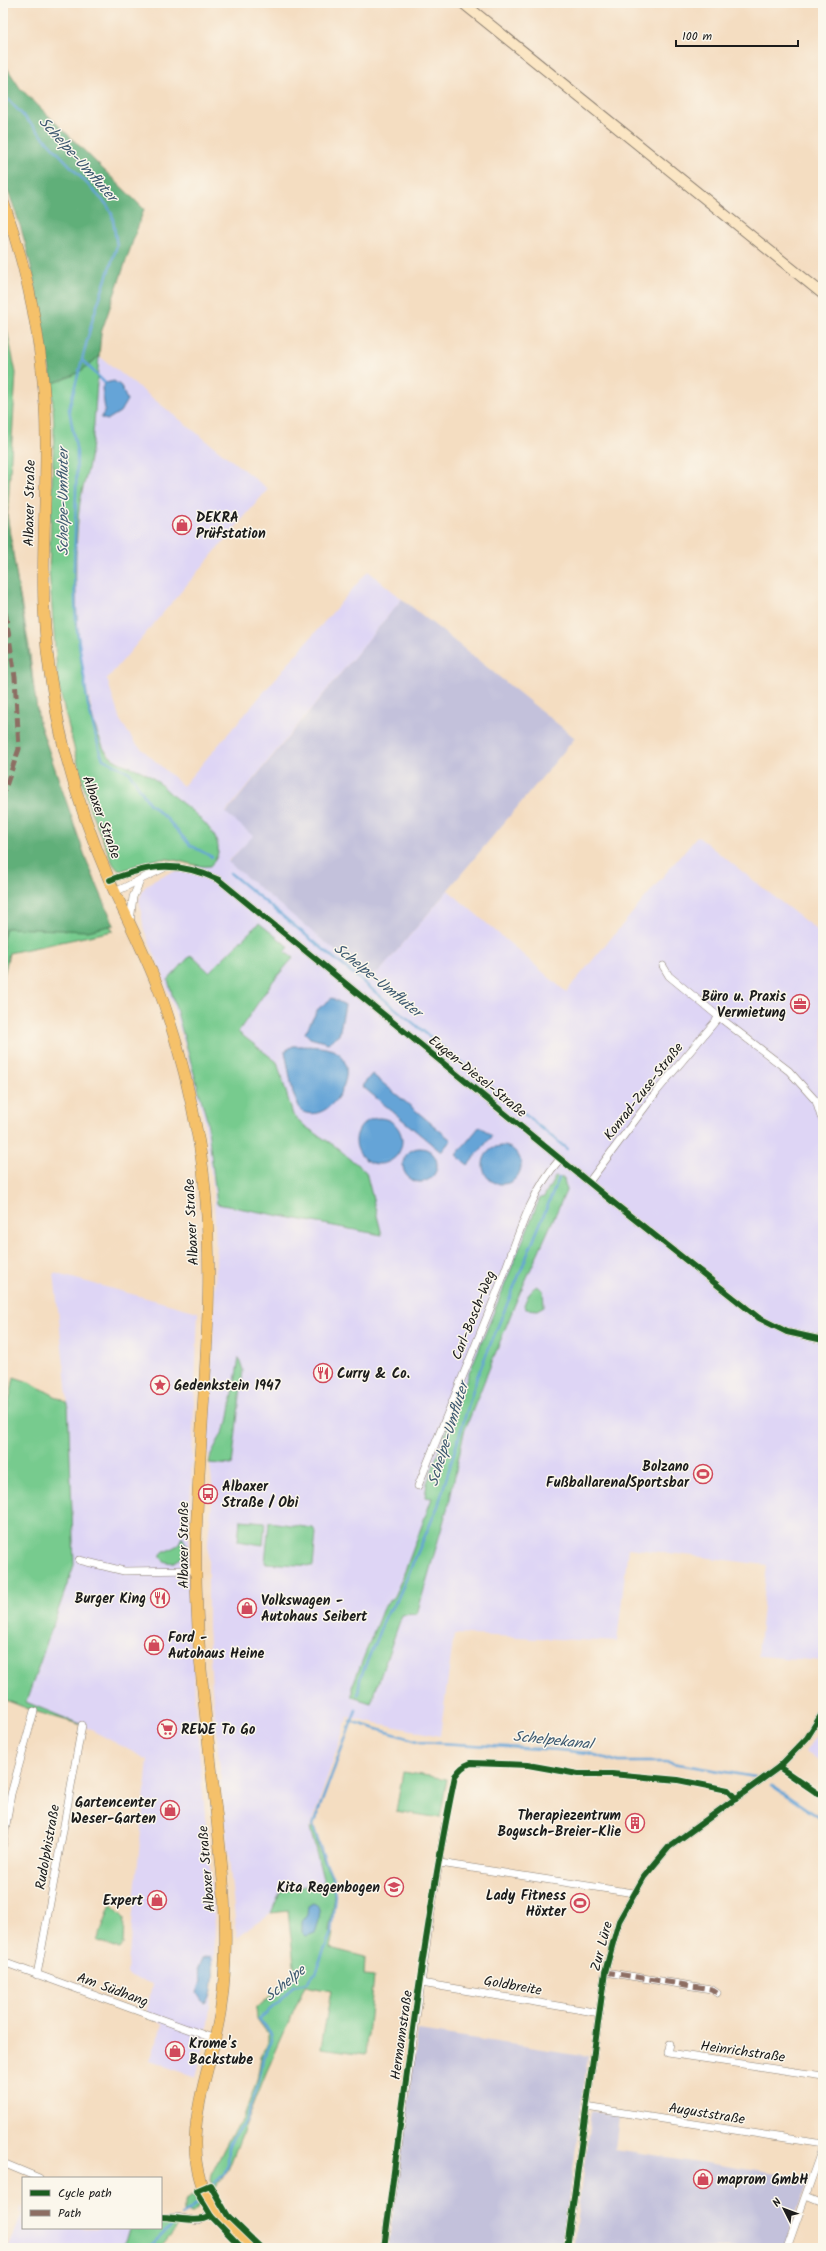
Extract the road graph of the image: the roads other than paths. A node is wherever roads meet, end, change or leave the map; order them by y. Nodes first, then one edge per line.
1 (463, 3) edge
2 (3, 201) edge
3 (823, 294) edge
4 (172, 866) junction
5 (141, 879) junction
6 (110, 880) junction
7 (115, 892) junction
8 (130, 924) junction
9 (663, 966) dead end
10 (718, 1017) junction
11 (821, 1117) dead end
12 (560, 1159) junction
13 (589, 1182) junction
14 (823, 1340) edge
15 (418, 1486) dead end
16 (80, 1560) dead end
17 (197, 1570) junction
18 (34, 1711) dead end
19 (823, 1712) edge
20 (82, 1724) dead end
21 (445, 1826) dead end
22 (3, 1844) edge
23 (440, 1863) junction
24 (634, 1893) junction
25 (3, 1962) edge
26 (605, 1972) junction
27 (37, 1974) junction
28 (421, 1983) junction
29 (717, 1993) dead end
30 (600, 2013) junction
31 (215, 2039) junction
32 (670, 2044) dead end
33 (823, 2076) edge
34 (586, 2107) junction
35 (823, 2145) edge
36 (3, 2163) edge
37 (37, 2177) edge
38 (806, 2196) junction
39 (823, 2203) edge
40 (216, 2212) junction
41 (162, 2217) edge
42 (253, 2248) edge
43 (384, 2248) edge
44 (567, 2248) edge
45 (787, 2248) edge

1 - 3 street
2 - 6 main road, Albaxer Straße
4 - 5 street, Eugen-Diesel-Straße
4 - 6 street, Eugen-Diesel-Straße
4 - 12 street, Eugen-Diesel-Straße
5 - 7 street, Eugen-Diesel-Straße
5 - 8 street
6 - 7 main road, Albaxer Straße
7 - 8 main road, Albaxer Straße
8 - 17 main road, Albaxer Straße
9 - 10 street
10 - 11 street
10 - 13 street, Konrad-Zuse-Straße
12 - 13 street, Eugen-Diesel-Straße
12 - 15 street, Carl-Bosch-Weg
13 - 14 street, Eugen-Diesel-Straße
16 - 17 street
17 - 31 main road, Albaxer Straße
18 - 22 street
19 - 24 street, Zur Lüre
20 - 27 street, Rudolphistraße
21 - 23 street, Hermannstraße
23 - 24 street
23 - 28 street, Hermannstraße
24 - 26 street, Zur Lüre
25 - 27 street, Am Südhang
26 - 29 street, Zur Lüre
26 - 30 street, Zur Lüre
27 - 31 street, Am Südhang
28 - 30 street, Goldbreite
28 - 43 street, Hermannstraße
30 - 34 street, Zur Lüre
31 - 40 main road, Albaxer Straße
32 - 33 street, Heinrichstraße
34 - 35 street, Auguststraße
34 - 44 street, Zur Lüre
35 - 38 street
36 - 37 street
38 - 39 street
38 - 45 street
40 - 41 street
40 - 42 main road, Albaxer Straße

